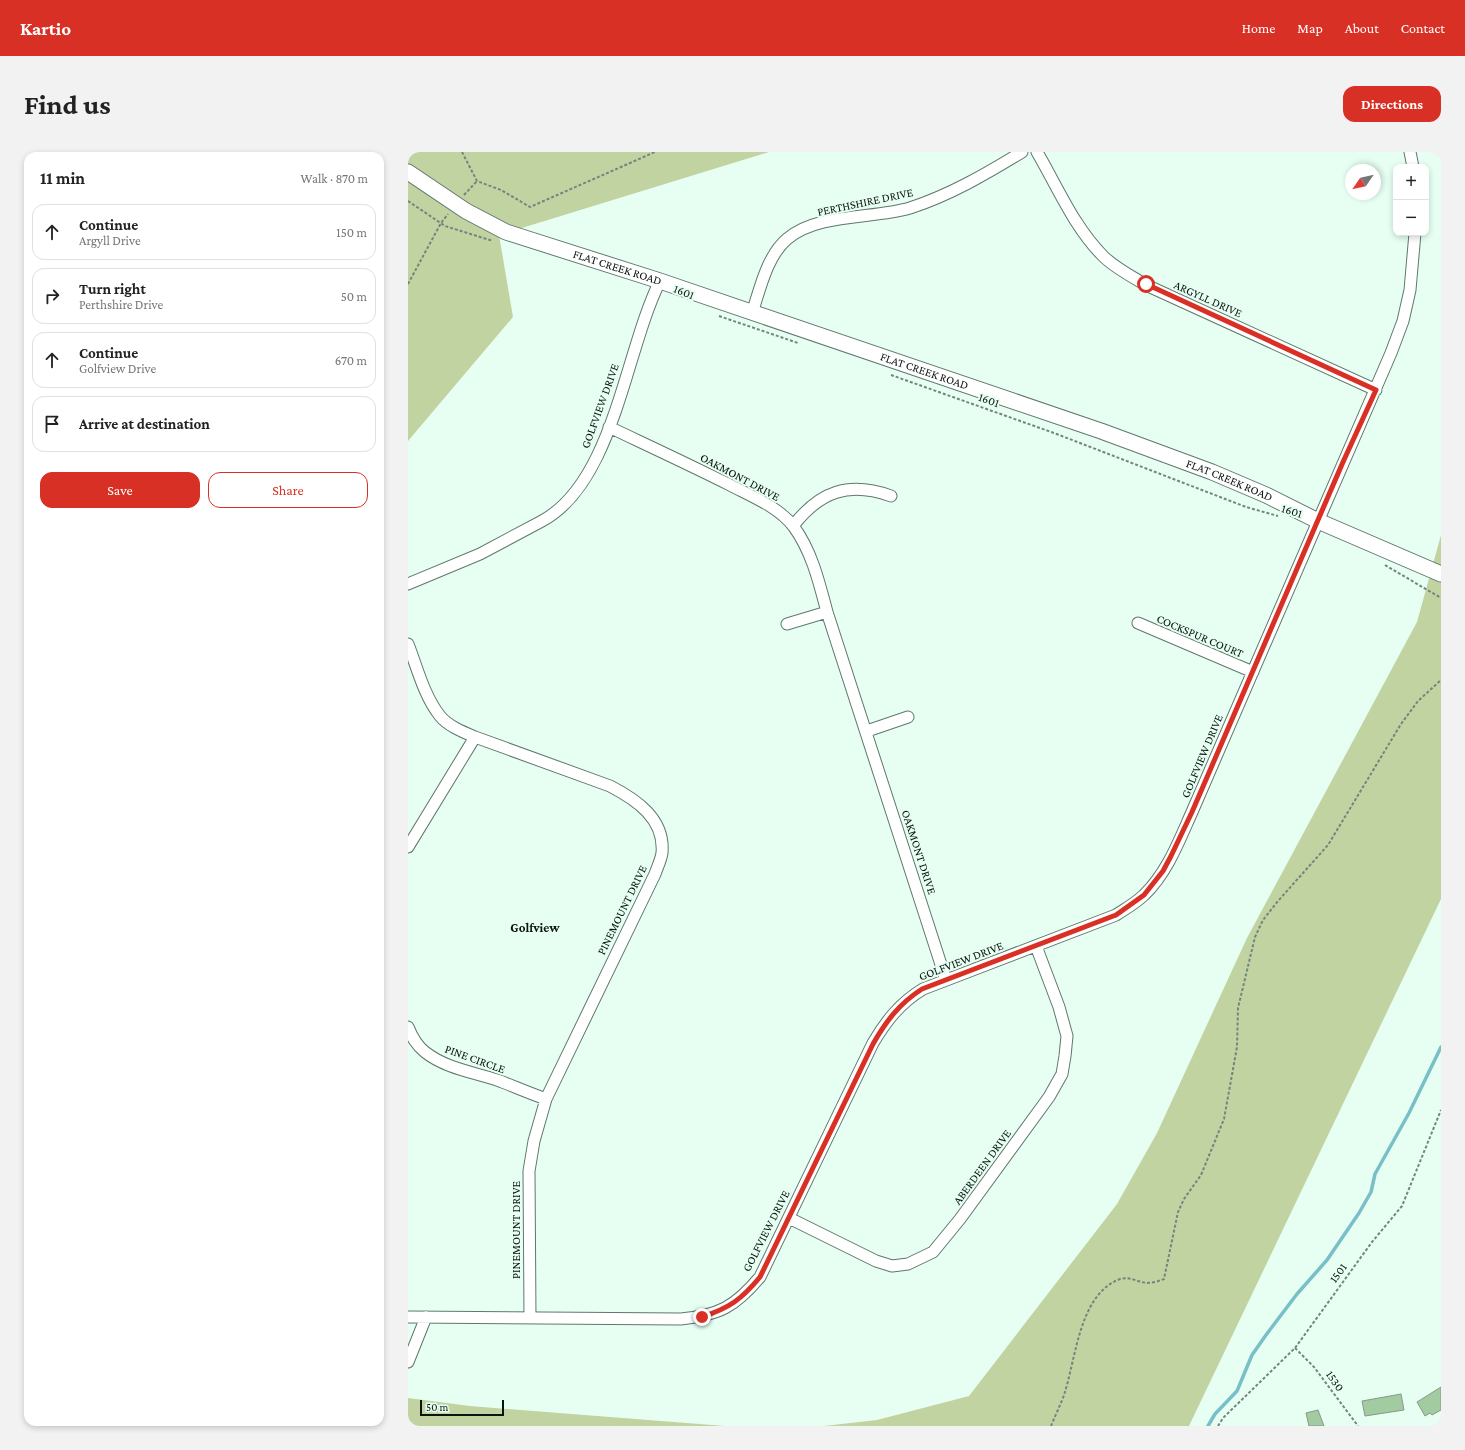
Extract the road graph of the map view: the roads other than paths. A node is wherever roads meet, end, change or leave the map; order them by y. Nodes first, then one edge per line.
1 (1022, 152) edge
2 (1037, 152) edge
3 (1410, 152) edge
4 (1412, 164) edge
5 (408, 172) edge
6 (1415, 236) edge
7 (660, 281) junction
8 (752, 313) junction
9 (1376, 390) junction
10 (609, 427) junction
11 (891, 496) dead end
12 (1318, 521) junction
13 (793, 526) junction
14 (1441, 574) edge
15 (408, 584) edge
16 (827, 612) junction
17 (1138, 623) dead end
18 (787, 624) dead end
19 (408, 644) edge
20 (1253, 672) junction
21 (908, 717) dead end
22 (867, 731) junction
23 (475, 737) junction
24 (408, 847) edge
25 (1036, 946) junction
26 (946, 980) junction
27 (408, 1027) edge
28 (546, 1099) junction
29 (789, 1218) junction
30 (408, 1317) edge
31 (426, 1317) junction
32 (530, 1317) junction
33 (408, 1362) edge

1 - 8 street, PERTHSHIRE DRIVE
2 - 9 street, ARGYLL DRIVE
3 - 4 street
5 - 7 street, FLAT CREEK ROAD
6 - 9 street
7 - 8 street, FLAT CREEK ROAD
7 - 10 street, GOLFVIEW DRIVE
8 - 12 street, FLAT CREEK ROAD
9 - 12 street, GOLFVIEW DRIVE
10 - 13 street, OAKMONT DRIVE
10 - 15 street, GOLFVIEW DRIVE
11 - 13 street
12 - 14 street, FLAT CREEK ROAD
12 - 20 street, GOLFVIEW DRIVE
13 - 16 street, OAKMONT DRIVE
16 - 18 street
16 - 22 street, OAKMONT DRIVE
17 - 20 street, COCKSPUR COURT
19 - 23 street, PINEMOUNT DRIVE
20 - 25 street, GOLFVIEW DRIVE
21 - 22 street
22 - 26 street, OAKMONT DRIVE
23 - 24 street
23 - 28 street, PINEMOUNT DRIVE
25 - 26 street, GOLFVIEW DRIVE
25 - 29 street, ABERDEEN DRIVE
26 - 29 street, GOLFVIEW DRIVE
27 - 28 street, PINE CIRCLE
28 - 32 street, PINEMOUNT DRIVE
29 - 32 street, GOLFVIEW DRIVE
30 - 31 street, GOLFVIEW DRIVE
31 - 32 street, GOLFVIEW DRIVE
31 - 33 street

